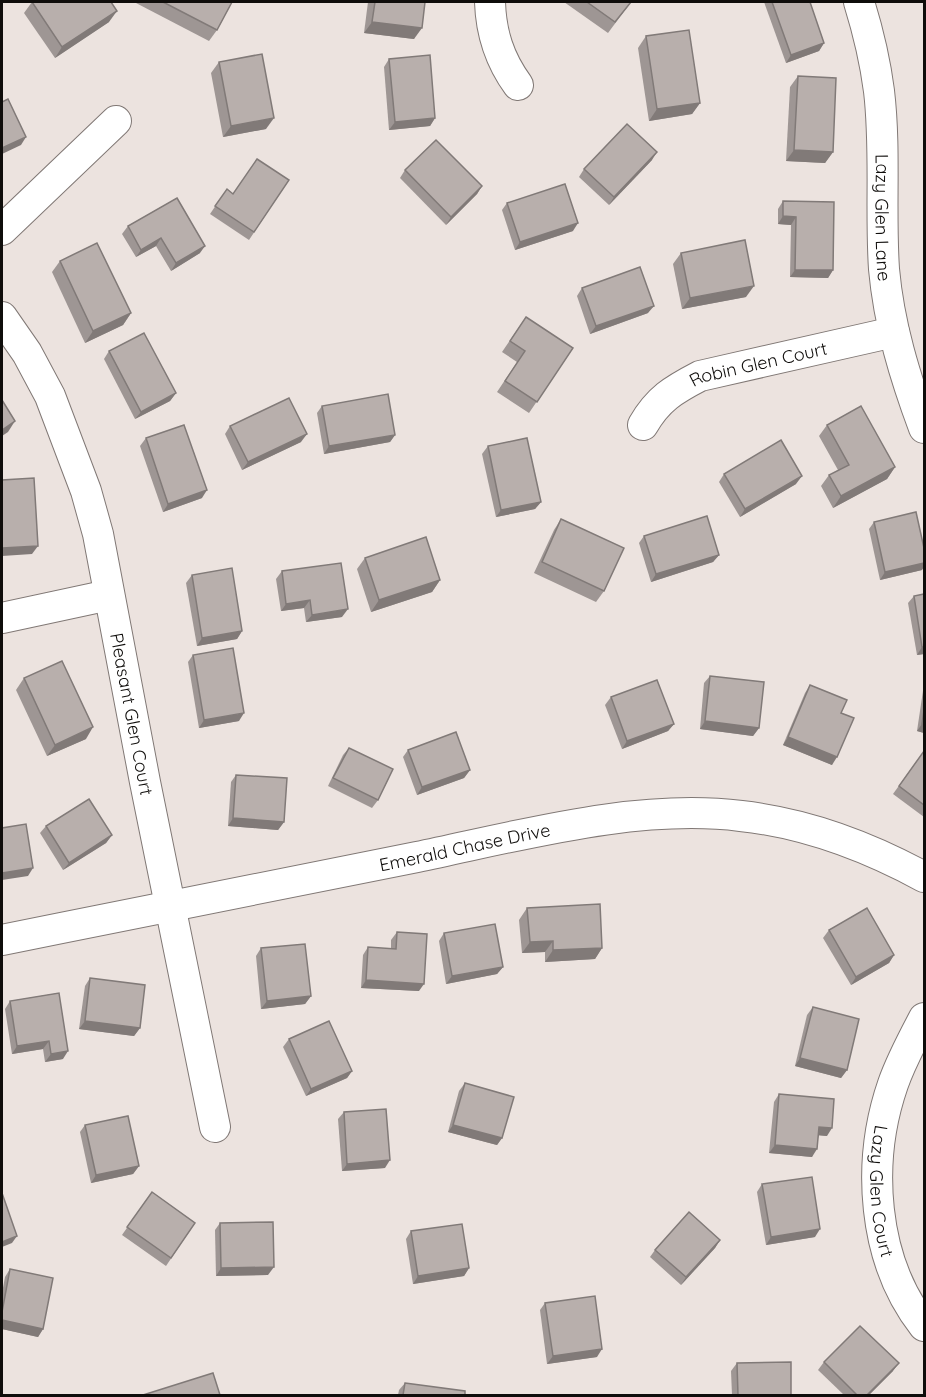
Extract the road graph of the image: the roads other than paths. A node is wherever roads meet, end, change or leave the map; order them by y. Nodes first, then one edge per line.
1 (490, 2) edge
2 (859, 2) edge
3 (518, 85) dead end
4 (116, 121) dead end
5 (2, 230) edge
6 (2, 317) edge
7 (894, 332) junction
8 (643, 425) dead end
9 (924, 428) edge
10 (109, 595) junction
11 (2, 618) edge
12 (924, 877) edge
13 (171, 906) junction
14 (2, 940) edge
15 (924, 1018) edge
16 (215, 1127) dead end
17 (924, 1326) edge

1 - 3 street
2 - 7 street, Lazy Glen Lane
4 - 5 street
6 - 10 street, Pleasant Glen Court
7 - 8 street, Robin Glen Court
7 - 9 street, Lazy Glen Lane
10 - 11 street
10 - 13 street, Pleasant Glen Court
12 - 13 street, Emerald Chase Drive
13 - 14 street, Emerald Chase Drive
13 - 16 street, Pleasant Glen Court
15 - 17 street, Lazy Glen Court

